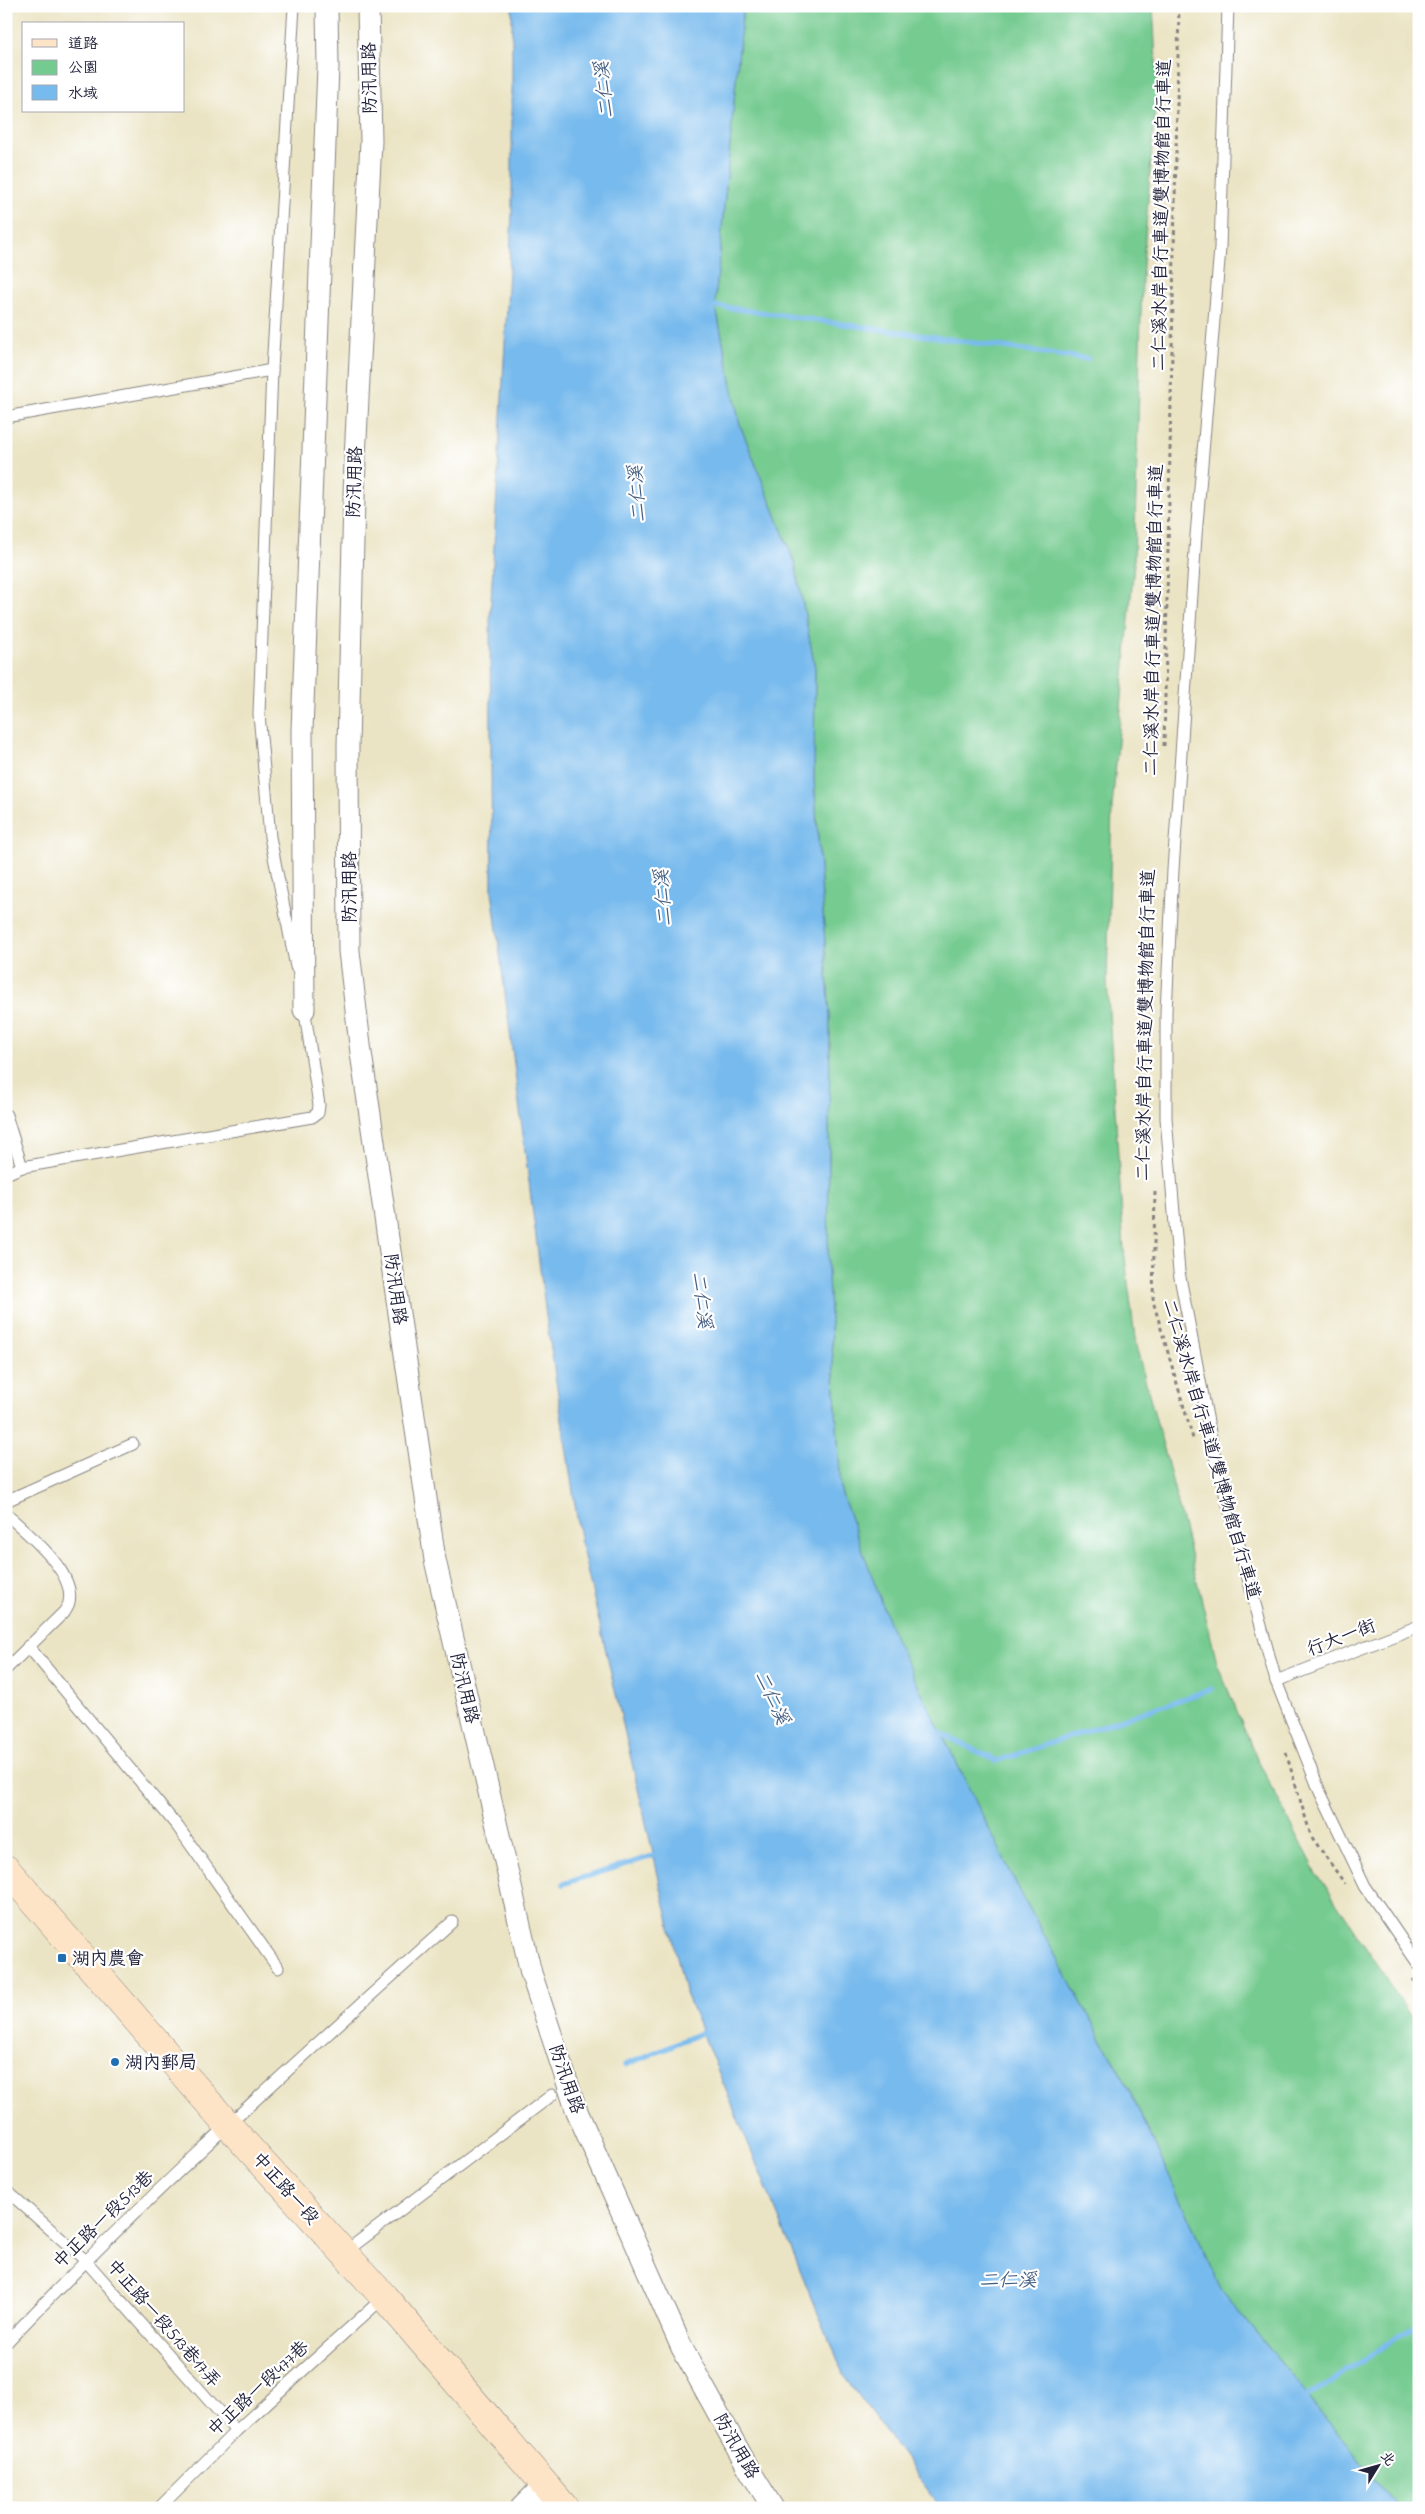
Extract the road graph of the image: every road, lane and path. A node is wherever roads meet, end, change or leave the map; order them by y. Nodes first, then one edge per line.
1 (294, 6) edge
2 (327, 6) edge
3 (368, 6) edge
4 (1179, 6) edge
5 (1228, 6) edge
6 (272, 370) junction
7 (6, 417) edge
8 (1164, 753) dead end
9 (304, 1010) junction
10 (6, 1115) edge
11 (22, 1167) junction
12 (6, 1174) edge
13 (1155, 1182) dead end
14 (133, 1444) dead end
15 (1195, 1445) dead end
16 (6, 1501) edge
17 (6, 1514) edge
18 (1419, 1626) edge
19 (28, 1646) junction
20 (6, 1668) edge
21 (1276, 1681) junction
22 (1285, 1750) dead end
23 (6, 1869) edge
24 (1350, 1891) dead end
25 (452, 1922) dead end
26 (1419, 1965) edge
27 (278, 1968) dead end
28 (1407, 1970) dead end
29 (1419, 1986) edge
30 (552, 2095) dead end
31 (228, 2124) junction
32 (6, 2190) edge
33 (345, 2252) junction
34 (85, 2260) junction
35 (384, 2297) junction
36 (6, 2343) edge
37 (236, 2431) junction
38 (544, 2485) junction
39 (159, 2508) edge
40 (521, 2508) edge
41 (565, 2508) edge
42 (773, 2508) edge

1 - 6 lane
2 - 9 street
3 - 42 street, 防汛用路
4 - 8 path, 二仁溪水岸自行車道/雙博物館自行車道
5 - 21 lane
6 - 7 lane
6 - 9 lane
9 - 11 lane
10 - 11 lane
11 - 12 lane
13 - 15 path, 二仁溪水岸自行車道/雙博物館自行車道
14 - 16 lane
17 - 19 lane
18 - 21 lane, 行大一街
19 - 20 lane
19 - 27 lane
21 - 26 lane
22 - 24 path
23 - 31 street, 中正路一段
25 - 31 lane, 中正路一段513巷
28 - 29 path
30 - 33 lane
31 - 33 street, 中正路一段
31 - 34 lane, 中正路一段513巷
32 - 34 lane, 中正路一段513巷17弄
33 - 35 street, 中正路一段
34 - 36 lane, 中正路一段513巷
34 - 37 lane, 中正路一段513巷17弄
35 - 37 lane, 中正路一段477巷
35 - 38 street, 中正路一段
37 - 39 lane, 中正路一段477巷
38 - 40 street
38 - 41 street, 中正路一段

